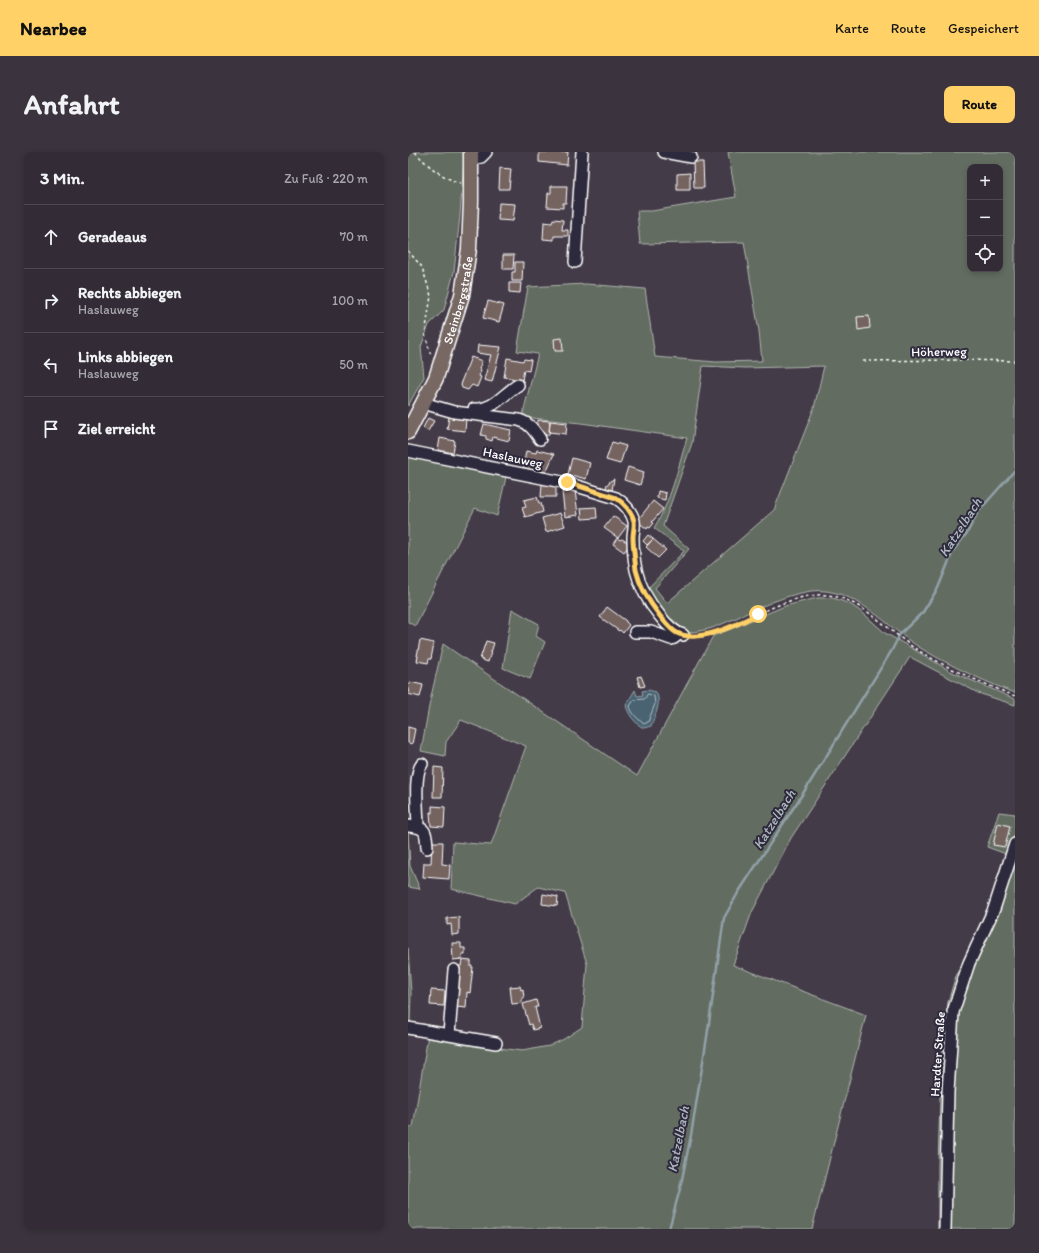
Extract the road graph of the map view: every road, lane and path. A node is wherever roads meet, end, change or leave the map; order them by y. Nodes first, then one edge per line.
1 (415, 152) edge
2 (486, 152) edge
3 (582, 152) edge
4 (664, 152) edge
5 (471, 155) edge
6 (691, 157) dead end
7 (471, 187) junction
8 (408, 251) edge
9 (575, 262) dead end
10 (430, 356) dead end
11 (863, 361) dead end
12 (1015, 361) edge
13 (518, 385) dead end
14 (423, 402) junction
15 (444, 409) junction
16 (408, 432) edge
17 (540, 439) dead end
18 (408, 451) edge
19 (635, 632) dead end
20 (681, 634) junction
21 (1015, 696) edge
22 (422, 764) dead end
23 (413, 827) edge
24 (1015, 844) edge
25 (427, 848) dead end
26 (454, 970) dead end
27 (408, 1028) edge
28 (449, 1035) junction
29 (496, 1043) dead end
30 (945, 1229) edge

1 - 7 path
2 - 5 street, Steinbergstraße
3 - 9 street
4 - 6 street
5 - 7 main road, Steinbergstraße
7 - 14 main road, Steinbergstraße
8 - 10 path
11 - 12 path, Höherweg
13 - 15 street
14 - 15 street
14 - 16 main road, Steinbergstraße
15 - 17 street
18 - 20 street, Haslauweg
19 - 20 street
20 - 21 path
22 - 23 street
23 - 25 street
24 - 30 street, Hardter Straße
26 - 28 street
27 - 28 street
28 - 29 street

